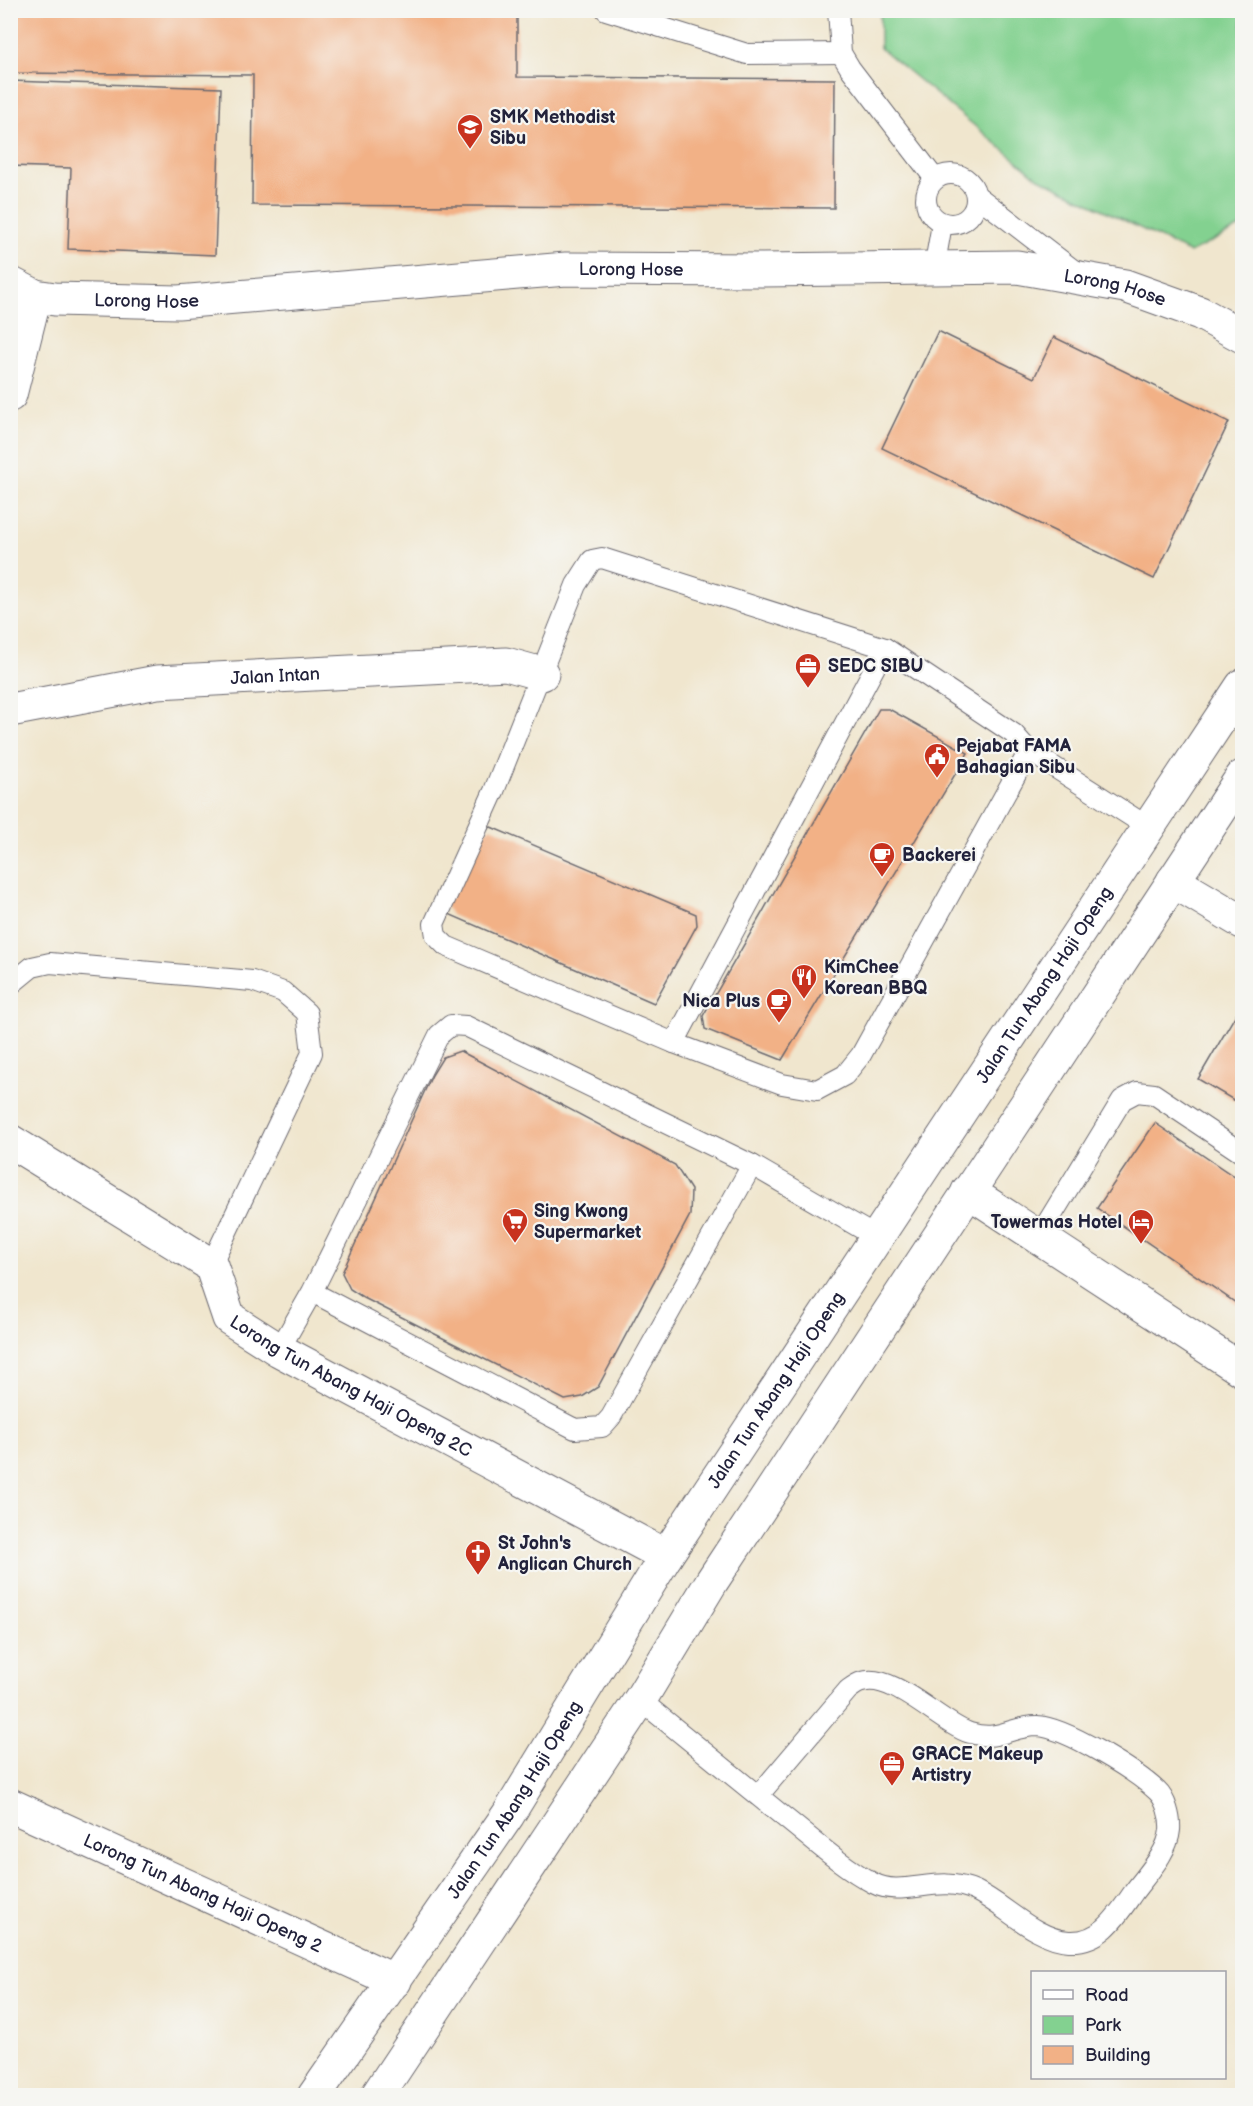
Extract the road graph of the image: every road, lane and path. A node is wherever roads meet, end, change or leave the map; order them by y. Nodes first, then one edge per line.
1 (606, 10) edge
2 (838, 10) edge
3 (841, 53) junction
4 (935, 179) junction
5 (976, 195) junction
6 (942, 224) junction
7 (934, 269) junction
8 (1084, 279) junction
9 (23, 289) edge
10 (1242, 336) edge
11 (10, 394) edge
12 (885, 648) junction
13 (542, 674) junction
14 (1242, 686) edge
15 (10, 710) edge
16 (1029, 751) junction
17 (1242, 777) edge
18 (1148, 826) junction
19 (1173, 882) junction
20 (1242, 922) edge
21 (10, 985) edge
22 (674, 1043) junction
23 (10, 1141) edge
24 (1242, 1153) edge
25 (752, 1165) junction
26 (968, 1191) junction
27 (878, 1238) junction
28 (1038, 1238) junction
29 (211, 1265) junction
30 (312, 1292) junction
31 (279, 1350) junction
32 (1242, 1370) edge
33 (666, 1556) junction
34 (640, 1700) junction
35 (758, 1796) junction
36 (10, 1805) edge
37 (395, 1981) junction
38 (314, 2096) edge
39 (377, 2096) edge

1 - 3 lane
2 - 3 lane
3 - 4 lane
4 - 5 lane
4 - 6 lane
5 - 6 lane
5 - 8 lane
6 - 7 lane
7 - 8 street, Lorong Hose
7 - 9 street, Lorong Hose
8 - 10 street, Lorong Hose
9 - 11 street
12 - 13 lane
12 - 16 lane
12 - 22 lane
13 - 15 street, Jalan Intan
13 - 22 lane
14 - 18 street, Jalan Tun Abang Haji Openg
16 - 18 lane
16 - 22 lane
17 - 19 street
18 - 27 street, Jalan Tun Abang Haji Openg
19 - 20 street
19 - 26 street
21 - 29 lane
23 - 29 street
24 - 28 lane
25 - 27 lane
25 - 30 lane
25 - 30 lane
26 - 28 street
26 - 34 street
27 - 33 street, Jalan Tun Abang Haji Openg
28 - 32 street
29 - 31 street, Lorong Tun Abang Haji Openg 2C
30 - 31 lane
31 - 33 street, Lorong Tun Abang Haji Openg 2C
33 - 37 street, Jalan Tun Abang Haji Openg
34 - 35 lane
34 - 39 street
35 - 35 lane
36 - 37 street, Lorong Tun Abang Haji Openg 2
37 - 38 street, Jalan Tun Abang Haji Openg

